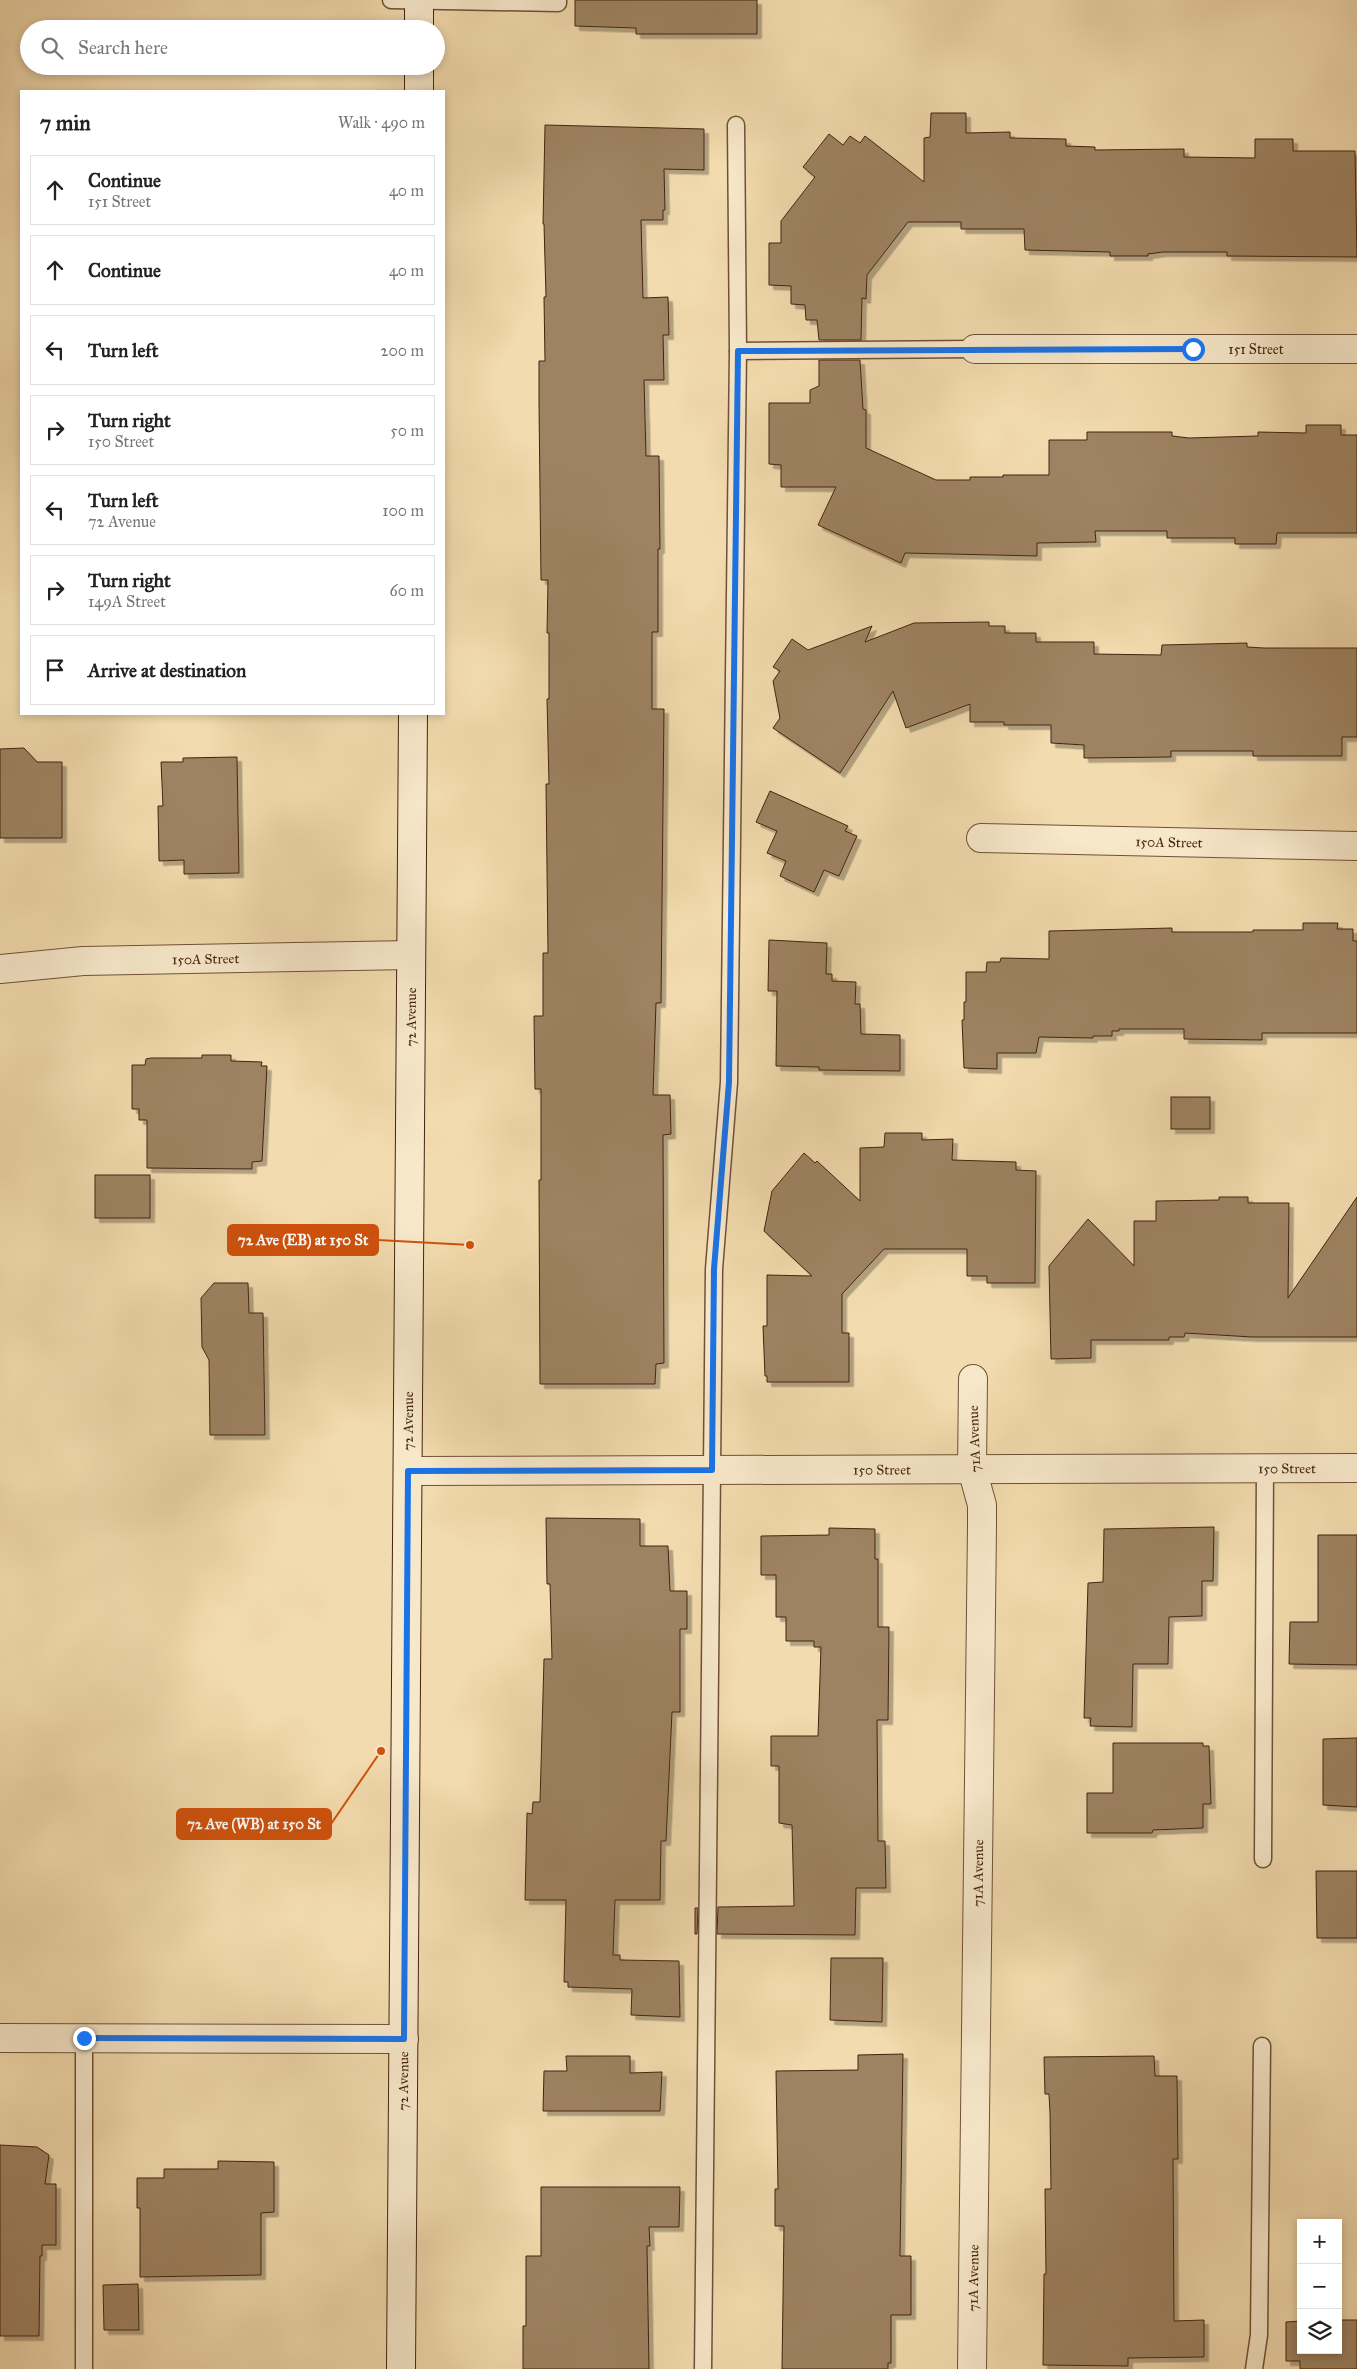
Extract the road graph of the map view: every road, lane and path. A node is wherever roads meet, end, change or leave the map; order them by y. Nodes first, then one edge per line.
1 (391, 0) edge
2 (419, 0) edge
3 (558, 0) edge
4 (419, 20) edge
5 (419, 75) edge
6 (419, 90) edge
7 (736, 125) dead end
8 (976, 349) joint
9 (1357, 349) edge
10 (738, 351) junction
11 (413, 715) edge
12 (981, 838) dead end
13 (1357, 846) edge
14 (411, 956) junction
15 (0, 969) edge
16 (973, 1379) dead end
17 (972, 1468) junction
18 (1265, 1468) junction
19 (1357, 1468) edge
20 (712, 1470) junction
21 (408, 1471) junction
22 (1263, 1859) dead end
23 (0, 2038) edge
24 (84, 2038) junction
25 (404, 2039) junction
26 (1262, 2046) dead end
27 (84, 2369) edge
28 (401, 2369) edge
29 (703, 2369) edge
30 (972, 2369) edge
31 (1254, 2369) edge

1 - 2 lane
2 - 3 lane
2 - 4 street
5 - 6 street
7 - 10 lane
8 - 9 street, 151 Street
8 - 10 lane
10 - 20 lane
11 - 14 street, 72 Avenue
12 - 13 street, 150A Street
14 - 15 street, 150A Street
14 - 21 street, 72 Avenue
16 - 17 street, 71A Avenue
17 - 18 street, 150 Street
17 - 20 street, 150 Street
17 - 30 street, 71A Avenue
18 - 19 street, 150 Street
18 - 22 lane
20 - 21 street, 150 Street
20 - 29 lane
21 - 25 street, 72 Avenue
23 - 24 street
24 - 25 street
24 - 27 lane
25 - 28 street, 72 Avenue
26 - 31 lane

